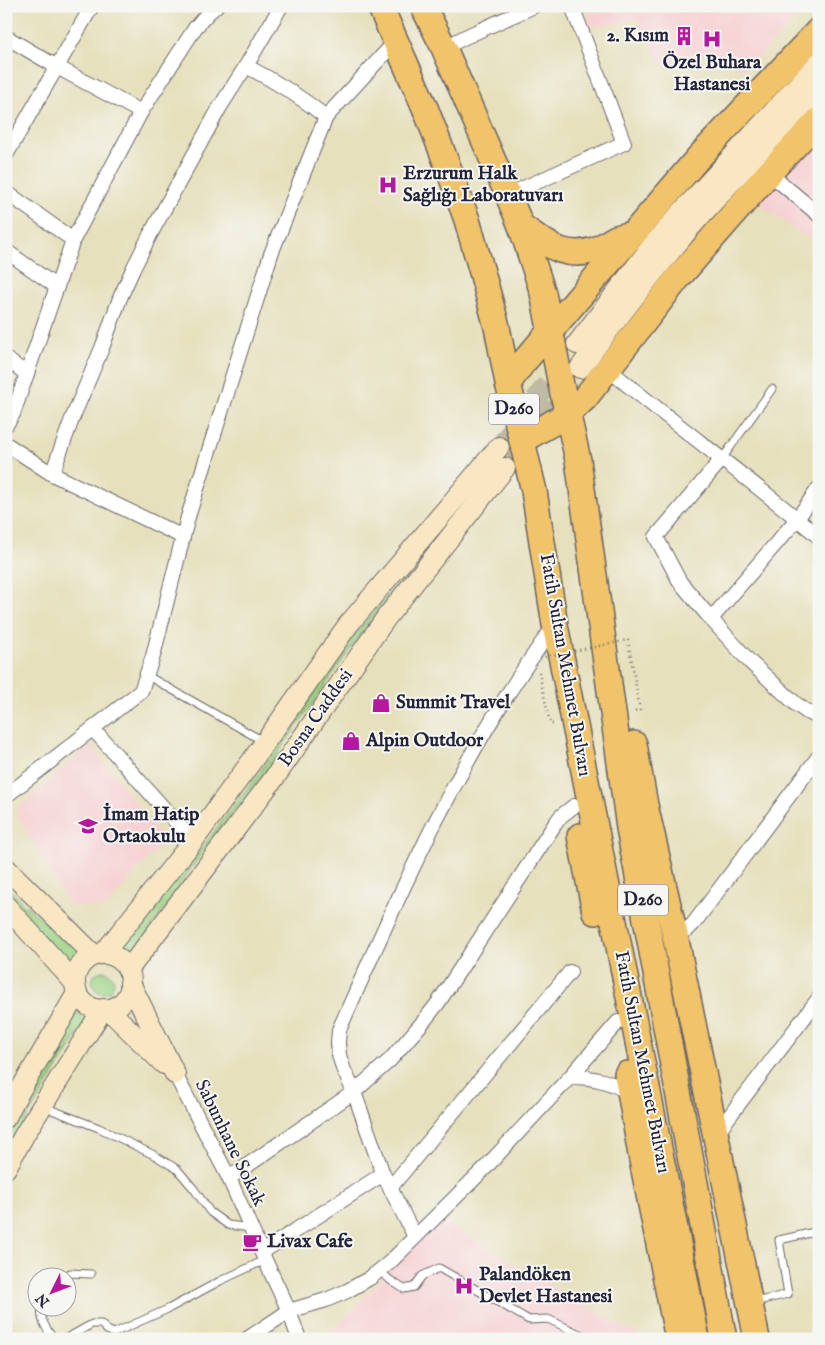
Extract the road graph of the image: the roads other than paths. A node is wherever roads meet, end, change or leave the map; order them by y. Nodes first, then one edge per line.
1 (92, 6) edge
2 (216, 6) edge
3 (281, 6) edge
4 (380, 6) edge
5 (422, 6) edge
6 (534, 6) edge
7 (572, 6) edge
8 (819, 30) edge
9 (6, 37) edge
10 (396, 40) junction
11 (444, 48) junction
12 (819, 62) edge
13 (246, 66) junction
14 (57, 67) junction
15 (819, 89) edge
16 (140, 112) junction
17 (326, 117) junction
18 (819, 120) edge
19 (6, 155) edge
20 (769, 173) junction
21 (6, 192) edge
22 (508, 195) junction
23 (819, 215) edge
24 (520, 226) junction
25 (633, 234) junction
26 (73, 240) junction
27 (6, 252) edge
28 (57, 287) junction
29 (552, 331) junction
30 (577, 344) tunnel mouth
31 (6, 359) edge
32 (580, 368) tunnel mouth
33 (608, 369) junction
34 (27, 374) junction
35 (508, 383) junction
36 (772, 388) dead end
37 (568, 414) junction
38 (6, 425) edge
39 (511, 443) junction
40 (6, 444) edge
41 (722, 459) junction
42 (505, 468) tunnel mouth
43 (52, 474) junction
44 (819, 488) edge
45 (797, 519) junction
46 (183, 536) junction
47 (819, 538) edge
48 (711, 619) junction
49 (556, 629) junction
50 (608, 668) junction
51 (146, 675) junction
52 (819, 717) edge
53 (93, 729) junction
54 (266, 743) junction
55 (819, 756) edge
56 (6, 796) edge
57 (574, 806) junction
58 (193, 841) junction
59 (6, 868) edge
60 (6, 906) edge
61 (674, 935) junction
62 (98, 954) junction
63 (570, 972) dead end
64 (129, 977) junction
65 (76, 988) junction
66 (819, 998) edge
67 (106, 1009) junction
68 (618, 1022) junction
69 (175, 1074) junction
70 (570, 1077) junction
71 (354, 1092) junction
72 (631, 1094) junction
73 (42, 1106) junction
74 (6, 1117) edge
75 (716, 1134) junction
76 (6, 1168) edge
77 (383, 1174) junction
78 (229, 1178) junction
79 (390, 1188) junction
80 (251, 1228) junction
81 (819, 1231) edge
82 (415, 1237) junction
83 (263, 1256) junction
84 (379, 1270) junction
85 (78, 1273) edge
86 (91, 1274) dead end
87 (750, 1303) junction
88 (290, 1311) junction
89 (42, 1318) edge
90 (54, 1339) edge
91 (65, 1339) edge
92 (247, 1339) edge
93 (299, 1339) edge
94 (590, 1339) edge
95 (678, 1339) edge
96 (697, 1339) edge
97 (724, 1339) edge
98 (757, 1339) edge

1 - 14 street
2 - 16 street
3 - 13 street
4 - 10 highway, Fatih Sultan Mehmet Bulvarı / D260
5 - 11 highway, Fatih Sultan Mehmet Bulvarı / D260
6 - 11 street
7 - 22 street
8 - 25 highway
9 - 14 street
10 - 17 street
10 - 35 highway, Fatih Sultan Mehmet Bulvarı / D260
11 - 22 highway, Fatih Sultan Mehmet Bulvarı / D260
12 - 30 main road
13 - 17 street
13 - 43 street
14 - 16 street
14 - 19 street
15 - 32 main road
16 - 26 street
17 - 46 street
18 - 20 highway
20 - 23 street
20 - 33 highway
21 - 26 street
22 - 24 highway, Fatih Sultan Mehmet Bulvarı / D260
24 - 25 highway
24 - 29 highway, Fatih Sultan Mehmet Bulvarı / D260
25 - 29 highway
26 - 28 street
27 - 28 street
28 - 34 street
29 - 35 highway
29 - 37 highway, Fatih Sultan Mehmet Bulvarı / D260
31 - 34 street
33 - 37 highway
33 - 41 street
34 - 38 street
35 - 39 highway, Fatih Sultan Mehmet Bulvarı / D260
36 - 41 lane
37 - 39 highway
37 - 50 highway, Fatih Sultan Mehmet Bulvarı / D260
39 - 49 highway, Fatih Sultan Mehmet Bulvarı / D260
39 - 54 main road
40 - 43 street
41 - 45 street
41 - 48 street
42 - 64 main road, Bosna Caddesi
43 - 46 street
44 - 45 street
45 - 47 street
45 - 48 street
46 - 51 street
48 - 52 street
49 - 57 highway
49 - 71 street
49 - 96 highway, Fatih Sultan Mehmet Bulvarı / D260
50 - 61 highway
50 - 97 highway, Fatih Sultan Mehmet Bulvarı / D260
51 - 53 street
51 - 54 lane
53 - 56 street
53 - 58 street
54 - 58 main road
55 - 61 street
57 - 68 highway
57 - 71 street
58 - 62 main road
59 - 62 main road
60 - 65 main road
61 - 75 highway
62 - 64 main road
62 - 65 main road
63 - 79 street
64 - 67 main road
64 - 69 main road
65 - 67 main road
65 - 74 main road
66 - 75 street
67 - 69 main road
67 - 73 main road
68 - 70 street
68 - 72 highway
69 - 78 street, Sabunhane Sokak
70 - 72 street
70 - 82 street
71 - 77 street
71 - 78 street
72 - 95 highway
73 - 76 main road
73 - 80 lane
75 - 87 highway
77 - 79 street
77 - 83 street
78 - 80 street, Sabunhane Sokak
79 - 82 street
80 - 83 street, Sabunhane Sokak
81 - 87 lane
82 - 84 street
83 - 88 street, Sabunhane Sokak
83 - 91 lane
84 - 88 street
84 - 94 lane
85 - 86 lane
87 - 98 highway
88 - 92 street
88 - 93 street, Sabunhane Sokak
89 - 90 lane

